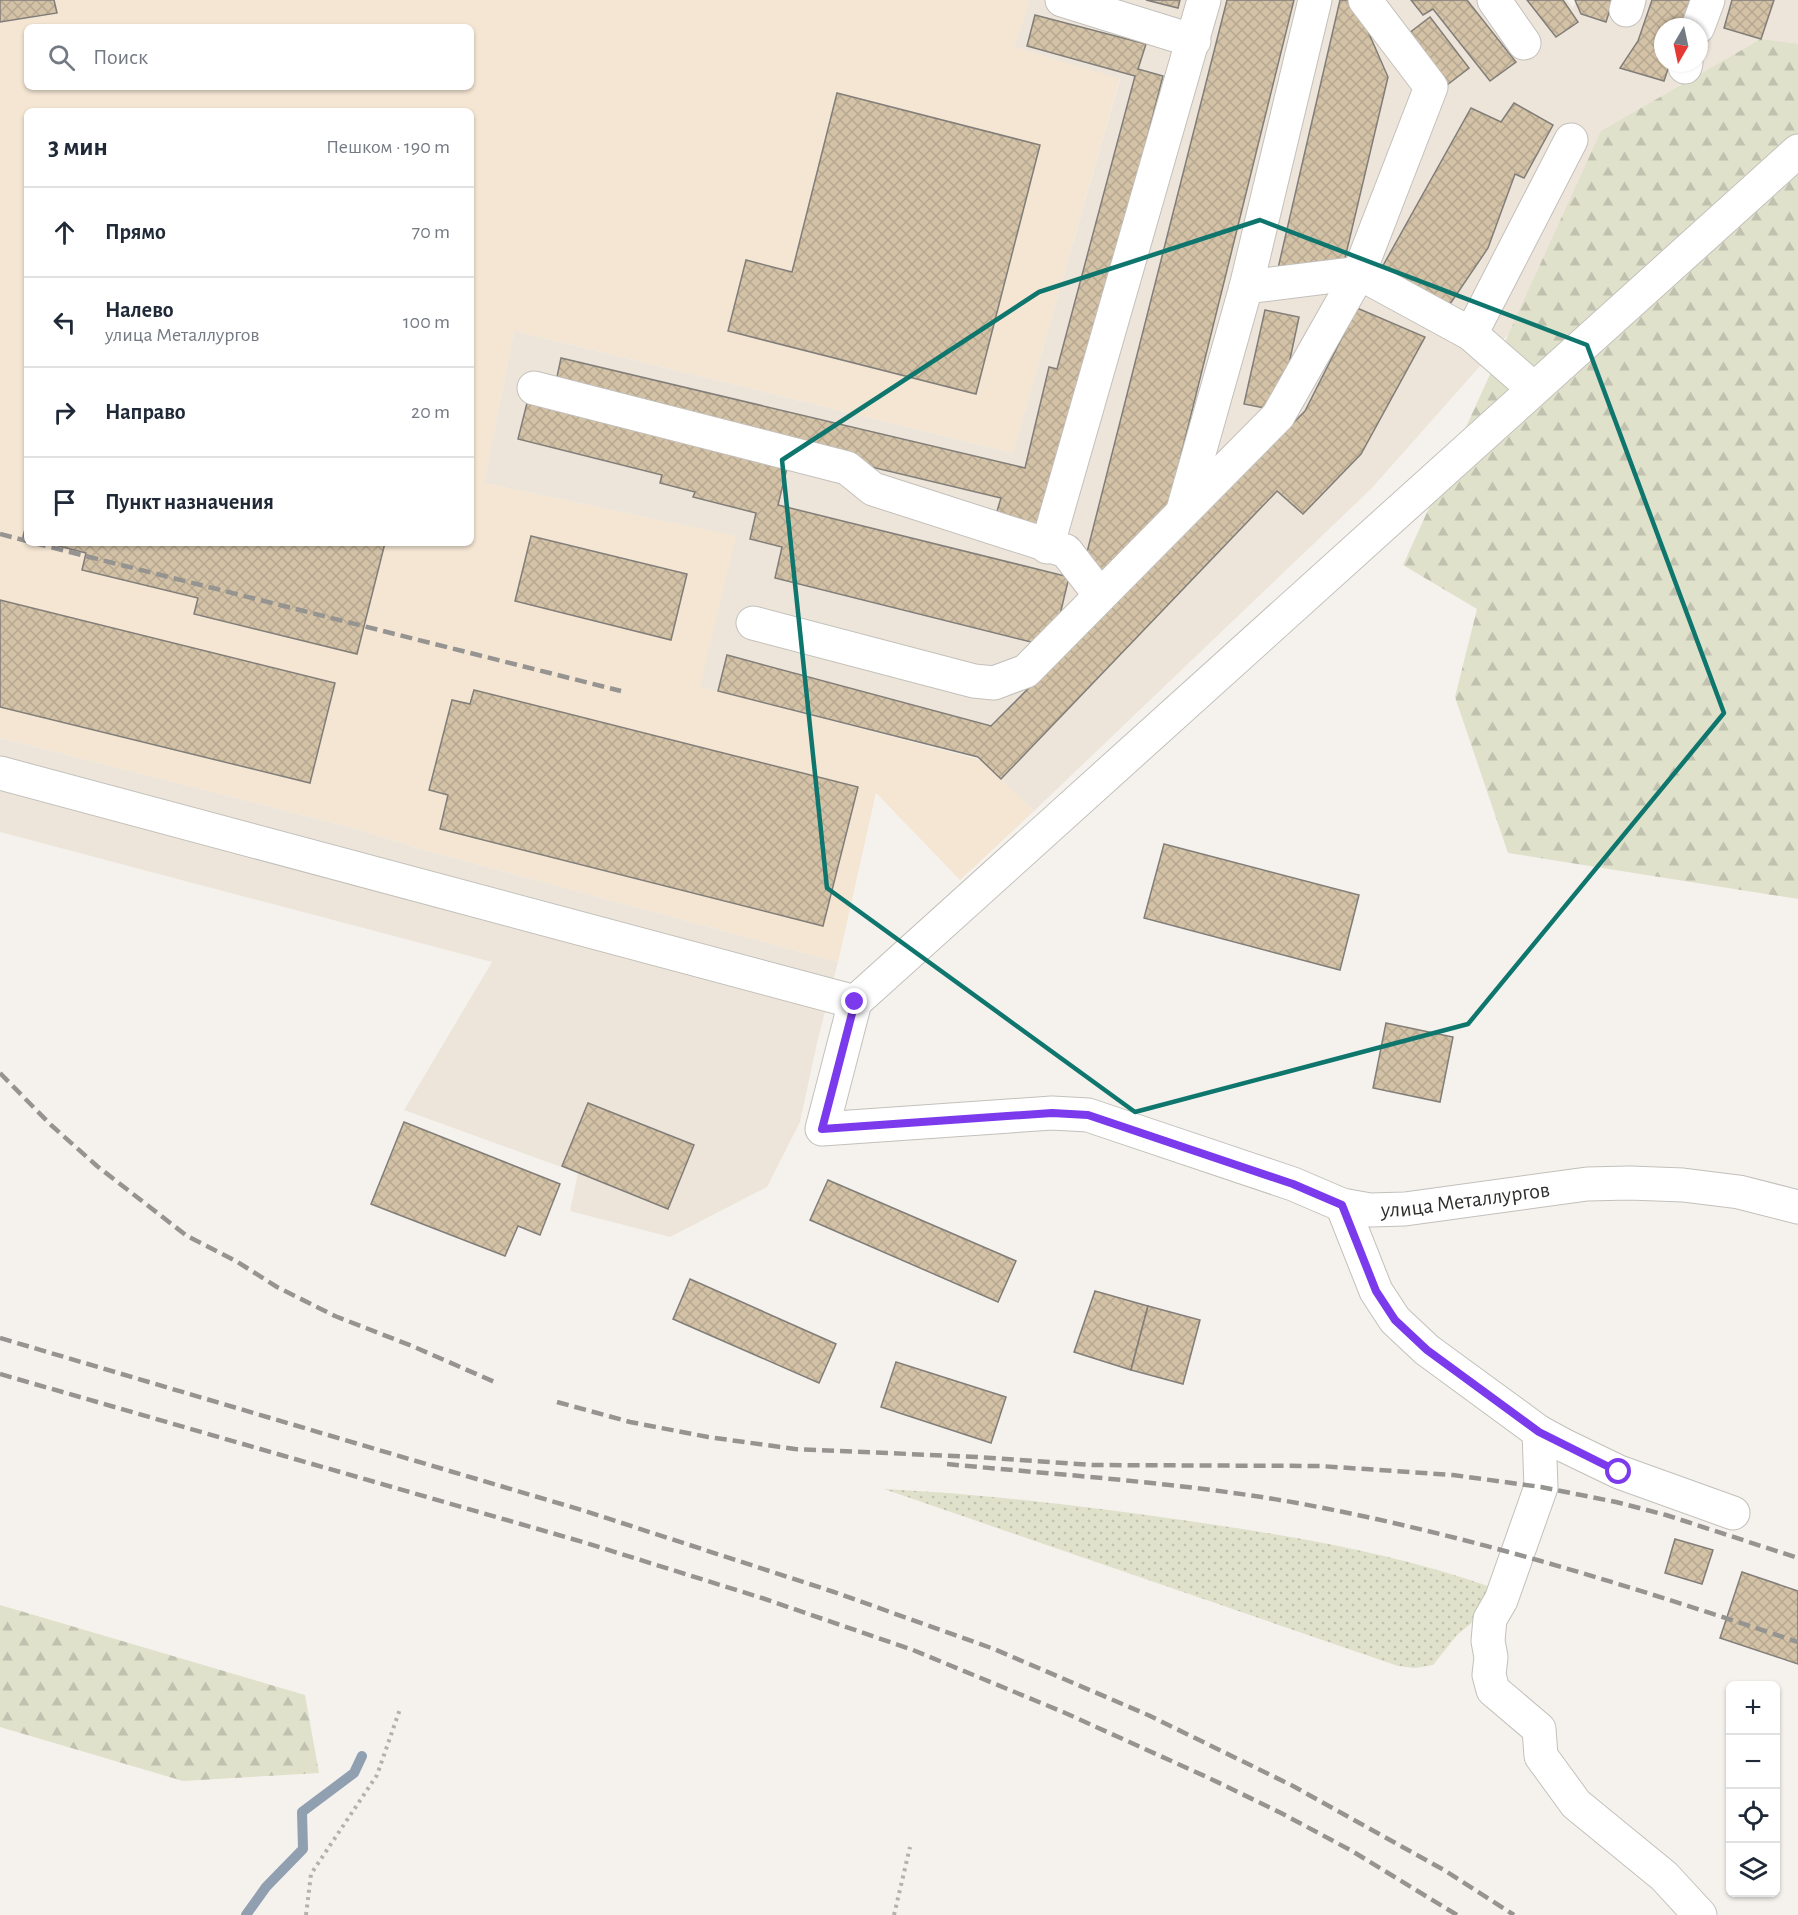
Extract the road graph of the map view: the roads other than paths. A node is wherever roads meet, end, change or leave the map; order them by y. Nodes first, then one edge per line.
1 (1062, 0) edge
2 (1204, 0) edge
3 (1315, 0) edge
4 (1365, 0) edge
5 (1494, 0) edge
6 (1708, 0) edge
7 (1701, 18) edge
8 (1194, 41) junction
9 (1524, 43) dead end
10 (1571, 140) dead end
11 (1798, 151) edge
12 (1359, 273) junction
13 (1246, 287) junction
14 (1471, 334) junction
15 (534, 388) dead end
16 (1534, 389) junction
17 (1181, 514) junction
18 (1047, 547) junction
19 (1100, 595) junction
20 (753, 623) dead end
21 (0, 773) edge
22 (855, 1002) junction
23 (1342, 1205) junction
24 (1798, 1207) edge
25 (1539, 1432) junction
26 (1733, 1513) dead end
27 (1700, 1915) edge

1 - 8 street
2 - 8 street
3 - 13 street
4 - 12 street
5 - 9 street
6 - 7 street
8 - 18 street
10 - 14 street
11 - 16 street
12 - 13 street
12 - 14 street
12 - 17 street
13 - 17 street
14 - 16 street
15 - 18 street
16 - 22 street
17 - 19 street
18 - 19 street
19 - 20 street
21 - 22 street
22 - 23 street, улица Металлургов
23 - 24 street, улица Металлургов
23 - 25 street
25 - 26 street
25 - 27 street

